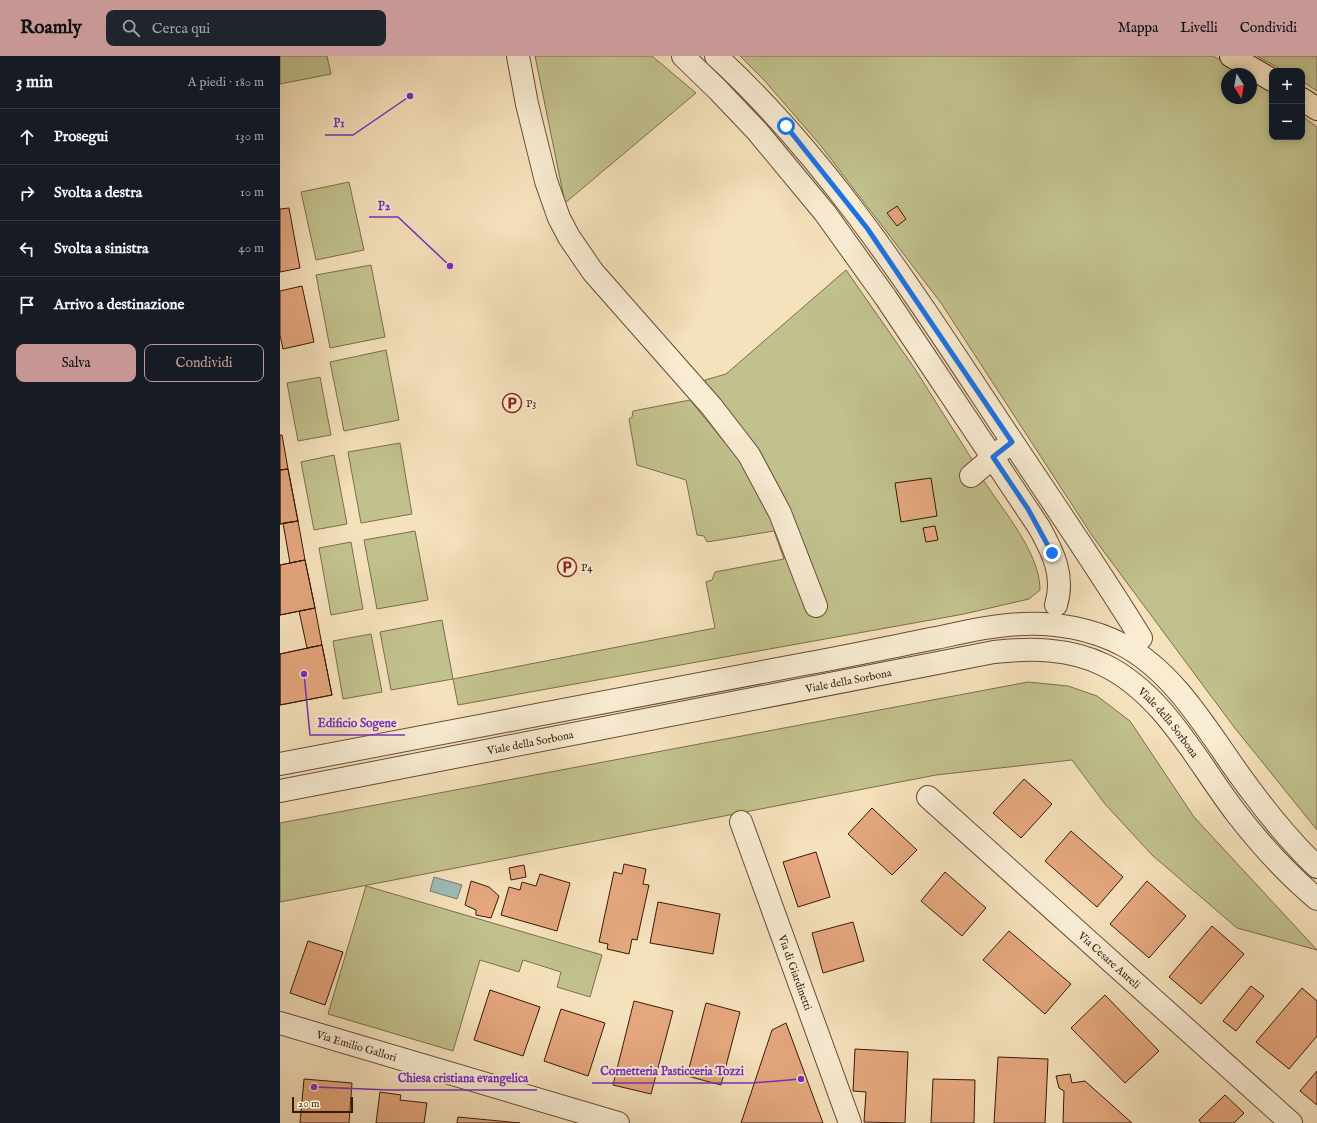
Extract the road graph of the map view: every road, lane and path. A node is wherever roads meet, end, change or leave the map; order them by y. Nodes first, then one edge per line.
1 (518, 56) edge
2 (682, 56) edge
3 (716, 56) edge
4 (1231, 56) edge
5 (1269, 78) edge
6 (1305, 101) edge
7 (1317, 109) edge
8 (1012, 442) junction
9 (993, 457) junction
10 (971, 476) dead end
11 (1056, 605) dead end
12 (816, 606) dead end
13 (1141, 638) dead end
14 (280, 764) edge
15 (280, 791) edge
16 (928, 797) dead end
17 (741, 822) dead end
18 (1317, 867) edge
19 (1317, 899) edge
20 (280, 1023) edge
21 (618, 1123) edge
22 (850, 1123) edge
23 (1291, 1123) edge

1 - 12 street
2 - 9 street
3 - 8 street
4 - 5 highway
6 - 7 highway
8 - 9 street
8 - 13 street
9 - 10 street
9 - 11 street
14 - 18 street
15 - 19 street, Viale della Sorbona
16 - 23 street, Via Cesare Aureli
17 - 22 street, Via di Giardinetti
20 - 21 street, Via Emilio Gallori

